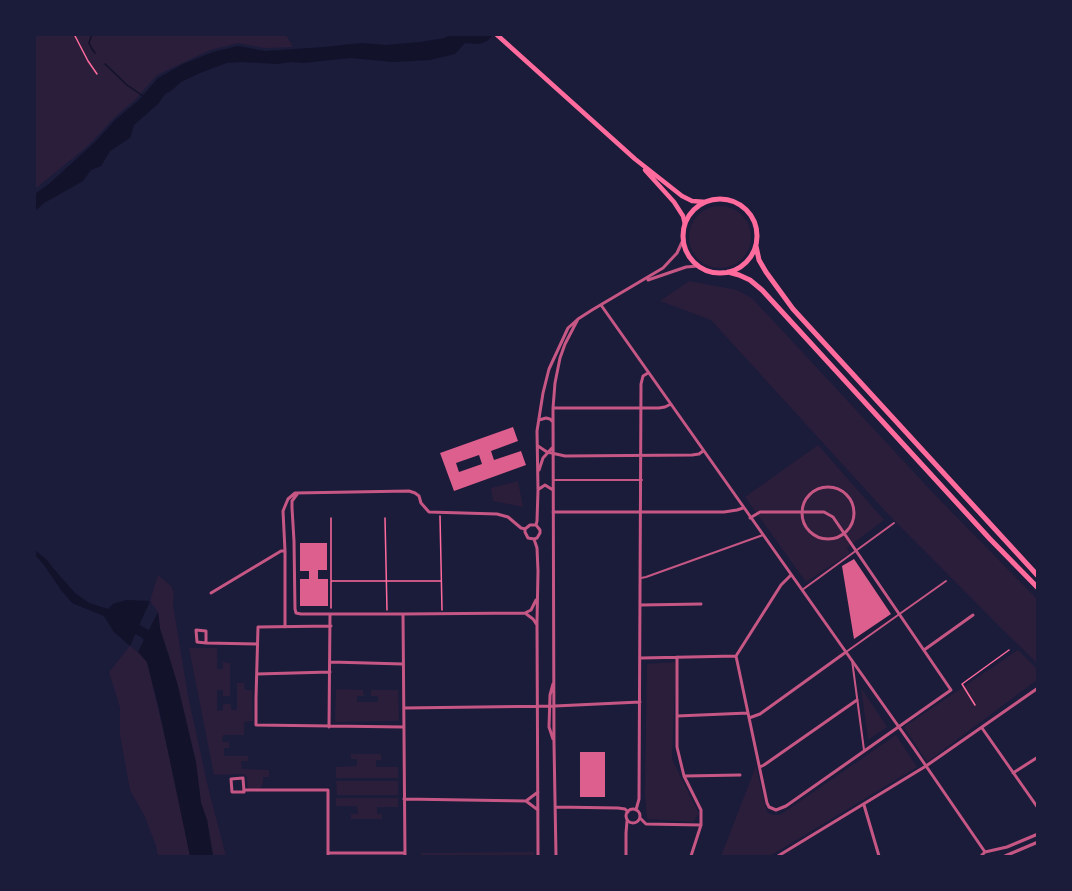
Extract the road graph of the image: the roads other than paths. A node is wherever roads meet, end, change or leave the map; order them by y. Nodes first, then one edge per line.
1 (496, 34) edge
2 (635, 159) junction
3 (706, 202) junction
4 (685, 224) junction
5 (683, 240) junction
6 (756, 246) junction
7 (698, 266) junction
8 (728, 272) junction
9 (640, 282) junction
10 (601, 305) junction
11 (578, 319) junction
12 (648, 373) junction
13 (671, 404) junction
14 (642, 407) junction
15 (553, 408) junction
16 (539, 420) junction
17 (553, 422) junction
18 (537, 445) junction
19 (553, 447) junction
20 (703, 451) junction
21 (547, 452) junction
22 (553, 454) junction
23 (642, 455) junction
24 (538, 471) junction
25 (553, 480) junction
26 (642, 480) junction
27 (553, 489) junction
28 (538, 490) junction
29 (298, 493) junction
30 (743, 508) junction
31 (553, 512) junction
32 (642, 512) junction
33 (802, 512) junction
34 (750, 518) junction
35 (292, 523) junction
36 (284, 524) junction
37 (894, 524) dead end
38 (536, 525) junction
39 (525, 529) junction
40 (843, 534) junction
41 (763, 535) junction
42 (534, 539) junction
43 (294, 541) junction
44 (285, 542) junction
45 (285, 551) junction
46 (856, 552) junction
47 (791, 575) junction
48 (1038, 576) edge
49 (641, 578) junction
50 (946, 581) dead end
51 (1038, 588) edge
52 (802, 590) junction
53 (211, 593) dead end
54 (538, 596) junction
55 (701, 603) dead end
56 (641, 604) junction
57 (525, 613) junction
58 (330, 614) junction
59 (403, 614) junction
60 (899, 614) junction
61 (973, 615) dead end
62 (537, 625) junction
63 (330, 626) junction
64 (285, 627) junction
65 (206, 643) junction
66 (257, 644) junction
67 (924, 650) junction
68 (846, 652) junction
69 (736, 656) junction
70 (677, 657) junction
71 (641, 658) junction
72 (852, 660) junction
73 (331, 662) junction
74 (403, 664) junction
75 (331, 672) junction
76 (257, 674) junction
77 (1038, 688) edge
78 (857, 700) junction
79 (640, 702) junction
80 (537, 706) junction
81 (552, 706) junction
82 (404, 708) junction
83 (677, 716) junction
84 (748, 716) junction
85 (329, 727) junction
86 (404, 727) junction
87 (899, 727) junction
88 (982, 728) junction
89 (865, 750) junction
90 (1038, 757) edge
91 (926, 766) junction
92 (759, 767) junction
93 (1013, 773) junction
94 (740, 775) dead end
95 (684, 776) junction
96 (244, 790) junction
97 (538, 791) junction
98 (404, 799) junction
99 (526, 801) junction
100 (864, 805) junction
101 (556, 807) junction
102 (1038, 808) edge
103 (538, 810) junction
104 (636, 810) junction
105 (628, 812) junction
106 (640, 818) junction
107 (627, 821) junction
108 (701, 825) junction
109 (1038, 834) edge
110 (1038, 842) edge
111 (985, 852) junction
112 (990, 852) junction
113 (994, 854) dead end
114 (328, 855) edge
115 (362, 855) edge
116 (405, 855) edge
117 (538, 856) edge
118 (556, 856) edge
119 (626, 856) edge
120 (691, 856) edge
121 (778, 856) edge
122 (879, 856) edge
123 (981, 856) edge
124 (1005, 856) edge

1 - 2 main road
2 - 3 main road
2 - 4 main road
3 - 4 main road
3 - 6 main road
4 - 5 main road
5 - 7 main road
5 - 9 street
6 - 8 main road
6 - 48 main road
7 - 8 main road
7 - 9 street
8 - 51 main road
9 - 10 street
10 - 11 street
10 - 12 street
11 - 15 street
11 - 16 street
12 - 13 street
12 - 14 street
13 - 14 street
13 - 20 street
14 - 15 street
14 - 23 street
15 - 17 street
16 - 17 street
16 - 18 street
17 - 19 street
18 - 21 street
18 - 24 street
19 - 21 street
19 - 22 street
20 - 23 street
20 - 30 street
21 - 22 street
21 - 24 street
22 - 23 street
22 - 25 street
23 - 26 street
24 - 28 street
25 - 26 street
25 - 27 street
26 - 32 street
27 - 28 street
27 - 31 street
28 - 38 street
29 - 35 street
29 - 36 street
29 - 39 street
30 - 32 street
30 - 34 street
31 - 32 street
31 - 81 street
32 - 49 street
33 - 34 street
33 - 40 street
33 - 40 street
33 - 40 street
34 - 41 street
35 - 36 street
35 - 43 street
36 - 44 street
37 - 46 street
38 - 39 street
38 - 42 street
39 - 42 street
40 - 46 street
41 - 47 street
41 - 49 street
42 - 54 street
43 - 44 street
43 - 58 street
44 - 45 street
45 - 53 street
45 - 64 street
46 - 52 street
46 - 60 street
47 - 52 street
47 - 69 street
49 - 56 street
50 - 60 street
52 - 68 street
54 - 57 street
54 - 62 street
55 - 56 street
56 - 71 street
57 - 59 street
57 - 62 street
58 - 59 street
58 - 63 street
59 - 74 street
60 - 67 street
60 - 68 street
61 - 67 street
62 - 80 street
63 - 64 street
63 - 73 street
64 - 66 street
65 - 65 street
65 - 66 street
66 - 76 street
67 - 87 street
68 - 72 street
68 - 84 street
69 - 70 street
69 - 84 street
70 - 71 street
70 - 83 street
71 - 79 street
72 - 78 street
72 - 87 street
73 - 74 street
73 - 75 street
74 - 82 street
75 - 76 street
75 - 85 street
76 - 85 street
77 - 88 street
78 - 89 street
78 - 92 street
79 - 81 street
79 - 104 street
80 - 81 street
80 - 82 street
80 - 97 street
81 - 101 street
82 - 86 street
83 - 84 street
83 - 95 street
84 - 92 street
85 - 86 street
86 - 98 street
87 - 89 street
87 - 91 street
88 - 91 street
88 - 93 street
89 - 92 street
90 - 93 street
91 - 100 street
91 - 111 street
93 - 102 street
94 - 95 street
95 - 108 street
96 - 96 street
96 - 114 street
97 - 99 street
97 - 103 street
98 - 99 street
98 - 116 street
99 - 103 street
100 - 121 street
100 - 122 street
101 - 105 street
101 - 118 street
103 - 117 street
104 - 105 street
104 - 106 street
105 - 107 street
106 - 107 street
106 - 108 street
107 - 119 street
108 - 120 street
109 - 112 street
110 - 124 street
111 - 112 street
111 - 123 street
112 - 113 street
114 - 115 street
115 - 116 street

